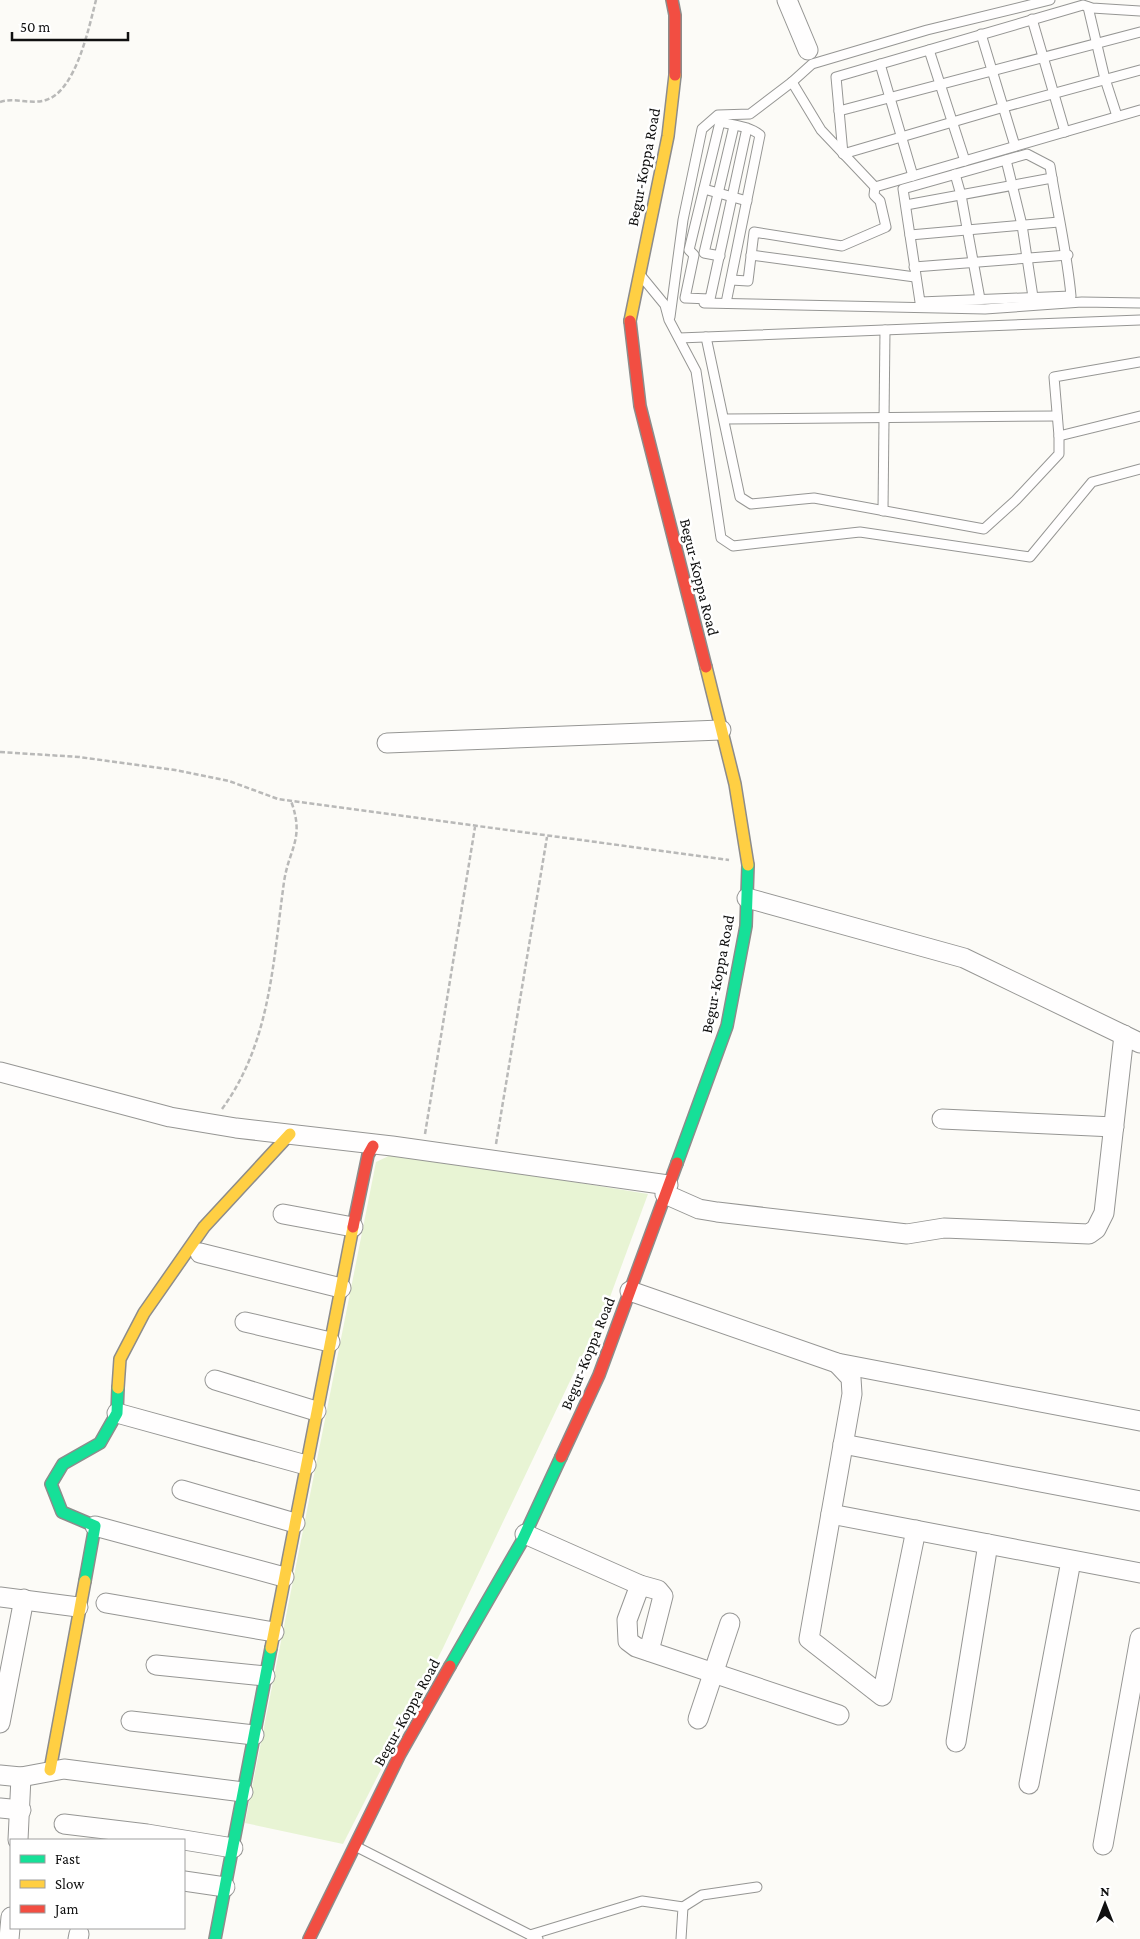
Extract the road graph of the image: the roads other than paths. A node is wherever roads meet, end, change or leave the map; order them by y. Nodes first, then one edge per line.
1 (672, 0) edge
2 (787, 0) edge
3 (1050, 0) edge
4 (1088, 7) junction
5 (1140, 12) edge
6 (1032, 20) junction
7 (1140, 32) edge
8 (981, 34) junction
9 (1098, 44) junction
10 (808, 50) dead end
11 (929, 50) junction
12 (1044, 57) junction
13 (880, 64) junction
14 (993, 70) junction
15 (1140, 70) edge
16 (1105, 79) junction
17 (792, 82) junction
18 (941, 84) junction
19 (1054, 93) junction
20 (890, 97) junction
21 (1004, 107) junction
22 (1140, 110) edge
23 (839, 111) junction
24 (1116, 116) junction
25 (953, 122) junction
26 (734, 126) junction
27 (747, 128) junction
28 (1065, 132) junction
29 (901, 137) junction
30 (1014, 146) junction
31 (843, 154) junction
32 (1006, 160) junction
33 (965, 161) junction
34 (955, 174) junction
35 (913, 176) junction
36 (1052, 178) junction
37 (1012, 185) junction
38 (875, 187) junction
39 (704, 189) junction
40 (718, 194) junction
41 (961, 195) junction
42 (732, 197) junction
43 (747, 201) junction
44 (906, 206) junction
45 (1059, 222) junction
46 (1022, 225) junction
47 (968, 230) junction
48 (910, 235) junction
49 (751, 255) junction
50 (1068, 255) junction
51 (720, 256) junction
52 (1027, 259) junction
53 (975, 264) junction
54 (914, 267) junction
55 (639, 273) junction
56 (915, 277) junction
57 (731, 280) junction
58 (1032, 297) junction
59 (980, 299) junction
60 (672, 302) junction
61 (726, 303) junction
62 (1140, 303) edge
63 (669, 320) junction
64 (1140, 320) edge
65 (885, 330) junction
66 (706, 336) junction
67 (679, 338) junction
68 (1140, 362) edge
69 (1057, 416) junction
70 (1140, 416) edge
71 (885, 417) junction
72 (724, 419) junction
73 (1059, 436) junction
74 (1140, 469) edge
75 (883, 511) junction
76 (721, 730) junction
77 (387, 743) dead end
78 (747, 898) junction
79 (1132, 1039) edge
80 (0, 1072) edge
81 (942, 1119) dead end
82 (1114, 1127) junction
83 (290, 1134) junction
84 (373, 1146) junction
85 (666, 1189) junction
86 (283, 1214) dead end
87 (353, 1227) junction
88 (200, 1253) dead end
89 (341, 1288) junction
90 (630, 1291) junction
91 (245, 1322) dead end
92 (330, 1342) junction
93 (836, 1363) junction
94 (215, 1380) dead end
95 (316, 1411) junction
96 (117, 1413) junction
97 (1140, 1421) edge
98 (843, 1444) junction
99 (306, 1465) junction
100 (182, 1490) dead end
101 (1140, 1501) edge
102 (831, 1514) junction
103 (295, 1522) junction
104 (94, 1526) junction
105 (916, 1530) junction
106 (525, 1534) junction
107 (988, 1544) junction
108 (1071, 1561) junction
109 (1140, 1573) edge
110 (284, 1577) junction
111 (640, 1585) junction
112 (0, 1597) edge
113 (24, 1600) junction
114 (106, 1603) dead end
115 (78, 1607) junction
116 (730, 1623) dead end
117 (274, 1632) junction
118 (1140, 1638) edge
119 (649, 1651) junction
120 (156, 1666) dead end
121 (715, 1673) junction
122 (265, 1676) junction
123 (839, 1715) dead end
124 (698, 1719) dead end
125 (132, 1721) dead end
126 (0, 1722) edge
127 (1133, 1725) edge
128 (254, 1735) junction
129 (956, 1742) dead end
130 (50, 1770) junction
131 (0, 1775) edge
132 (21, 1777) junction
133 (1029, 1784) dead end
134 (243, 1792) junction
135 (0, 1808) edge
136 (21, 1810) junction
137 (64, 1824) dead end
138 (18, 1839) edge
139 (177, 1839) edge
140 (185, 1840) edge
141 (1103, 1844) dead end
142 (355, 1845) junction
143 (232, 1848) junction
144 (185, 1881) edge
145 (225, 1887) junction
146 (756, 1887) dead end
147 (683, 1907) junction
148 (534, 1937) edge
149 (215, 1939) edge
150 (309, 1939) edge
151 (681, 1939) edge

1 - 55 main road, Begur-Koppa Road
2 - 10 street
3 - 17 lane
4 - 5 lane
4 - 6 lane
4 - 9 lane
6 - 8 lane
6 - 12 lane
7 - 9 lane
8 - 11 lane
8 - 14 lane
9 - 12 lane
9 - 16 lane
11 - 13 lane
11 - 18 lane
12 - 14 lane
12 - 19 lane
13 - 20 lane
13 - 23 lane
14 - 18 lane
14 - 21 lane
15 - 16 lane
16 - 19 lane
16 - 24 lane
17 - 31 lane
17 - 60 lane
18 - 20 lane
18 - 25 lane
19 - 21 lane
19 - 28 lane
20 - 23 lane
20 - 29 lane
21 - 25 lane
21 - 30 lane
22 - 24 lane
23 - 31 lane
24 - 28 lane
25 - 29 lane
25 - 33 lane
26 - 27 lane
26 - 39 lane
26 - 40 lane
27 - 42 lane
27 - 43 lane
28 - 30 lane
29 - 31 lane
29 - 35 lane
30 - 33 lane
31 - 38 lane
32 - 34 lane
32 - 36 lane
32 - 37 lane
33 - 35 lane
34 - 41 lane
34 - 44 lane
35 - 38 lane
36 - 37 lane
36 - 45 lane
37 - 41 lane
37 - 46 lane
38 - 49 lane
39 - 40 lane
39 - 51 lane
40 - 42 lane
40 - 51 lane
41 - 44 lane
41 - 47 lane
42 - 43 lane
42 - 51 lane
43 - 57 lane
44 - 48 lane
45 - 46 lane
45 - 50 lane
46 - 47 lane
46 - 52 lane
47 - 48 lane
47 - 53 lane
48 - 54 lane
49 - 56 lane
49 - 57 lane
50 - 52 lane
50 - 58 lane
52 - 53 lane
52 - 58 lane
53 - 54 lane
53 - 59 lane
54 - 56 lane
55 - 63 lane
55 - 76 main road, Begur-Koppa Road
56 - 59 lane
57 - 61 lane
58 - 59 lane
60 - 61 lane
60 - 63 lane
61 - 62 lane
63 - 67 lane
64 - 65 lane
65 - 66 lane
65 - 71 lane
66 - 67 lane
66 - 72 lane
67 - 74 lane
68 - 69 lane
69 - 71 lane
69 - 73 lane
70 - 73 lane
71 - 72 lane
71 - 75 lane
72 - 75 lane
73 - 75 lane
76 - 77 street
76 - 78 main road, Begur-Koppa Road
78 - 79 street
78 - 85 main road, Begur-Koppa Road
79 - 82 street
80 - 83 street
81 - 82 street
82 - 85 street
83 - 84 street
83 - 96 main road
84 - 85 street
84 - 87 main road
85 - 90 main road, Begur-Koppa Road
86 - 87 street
87 - 89 main road
88 - 89 street
89 - 92 main road
90 - 93 street
90 - 106 main road, Begur-Koppa Road
91 - 92 street
92 - 95 main road
93 - 97 street
93 - 98 street
94 - 95 street
95 - 99 main road
96 - 99 street
96 - 104 main road
98 - 101 street
98 - 102 street
99 - 103 main road
100 - 103 street
102 - 105 street
102 - 105 street
103 - 110 main road
104 - 110 street
104 - 115 main road
105 - 107 street
106 - 111 street
106 - 142 main road, Begur-Koppa Road
107 - 108 street
107 - 129 street
108 - 109 street
108 - 133 street
110 - 117 main road
111 - 119 street
111 - 119 street
112 - 113 street
113 - 115 street
113 - 126 street
114 - 117 street
115 - 130 main road
116 - 121 street
117 - 122 main road
118 - 127 street
119 - 121 street
120 - 122 street
121 - 123 street
121 - 124 street
122 - 128 main road
125 - 128 street
127 - 141 street
128 - 134 main road
130 - 132 street
130 - 134 street
131 - 132 street
132 - 136 street
134 - 143 main road
135 - 136 street
136 - 138 street
137 - 139 street
140 - 143 street
142 - 148 lane
142 - 150 main road, Begur-Koppa Road
143 - 145 main road
144 - 145 street
145 - 149 main road
146 - 147 lane
147 - 148 lane
147 - 151 lane

